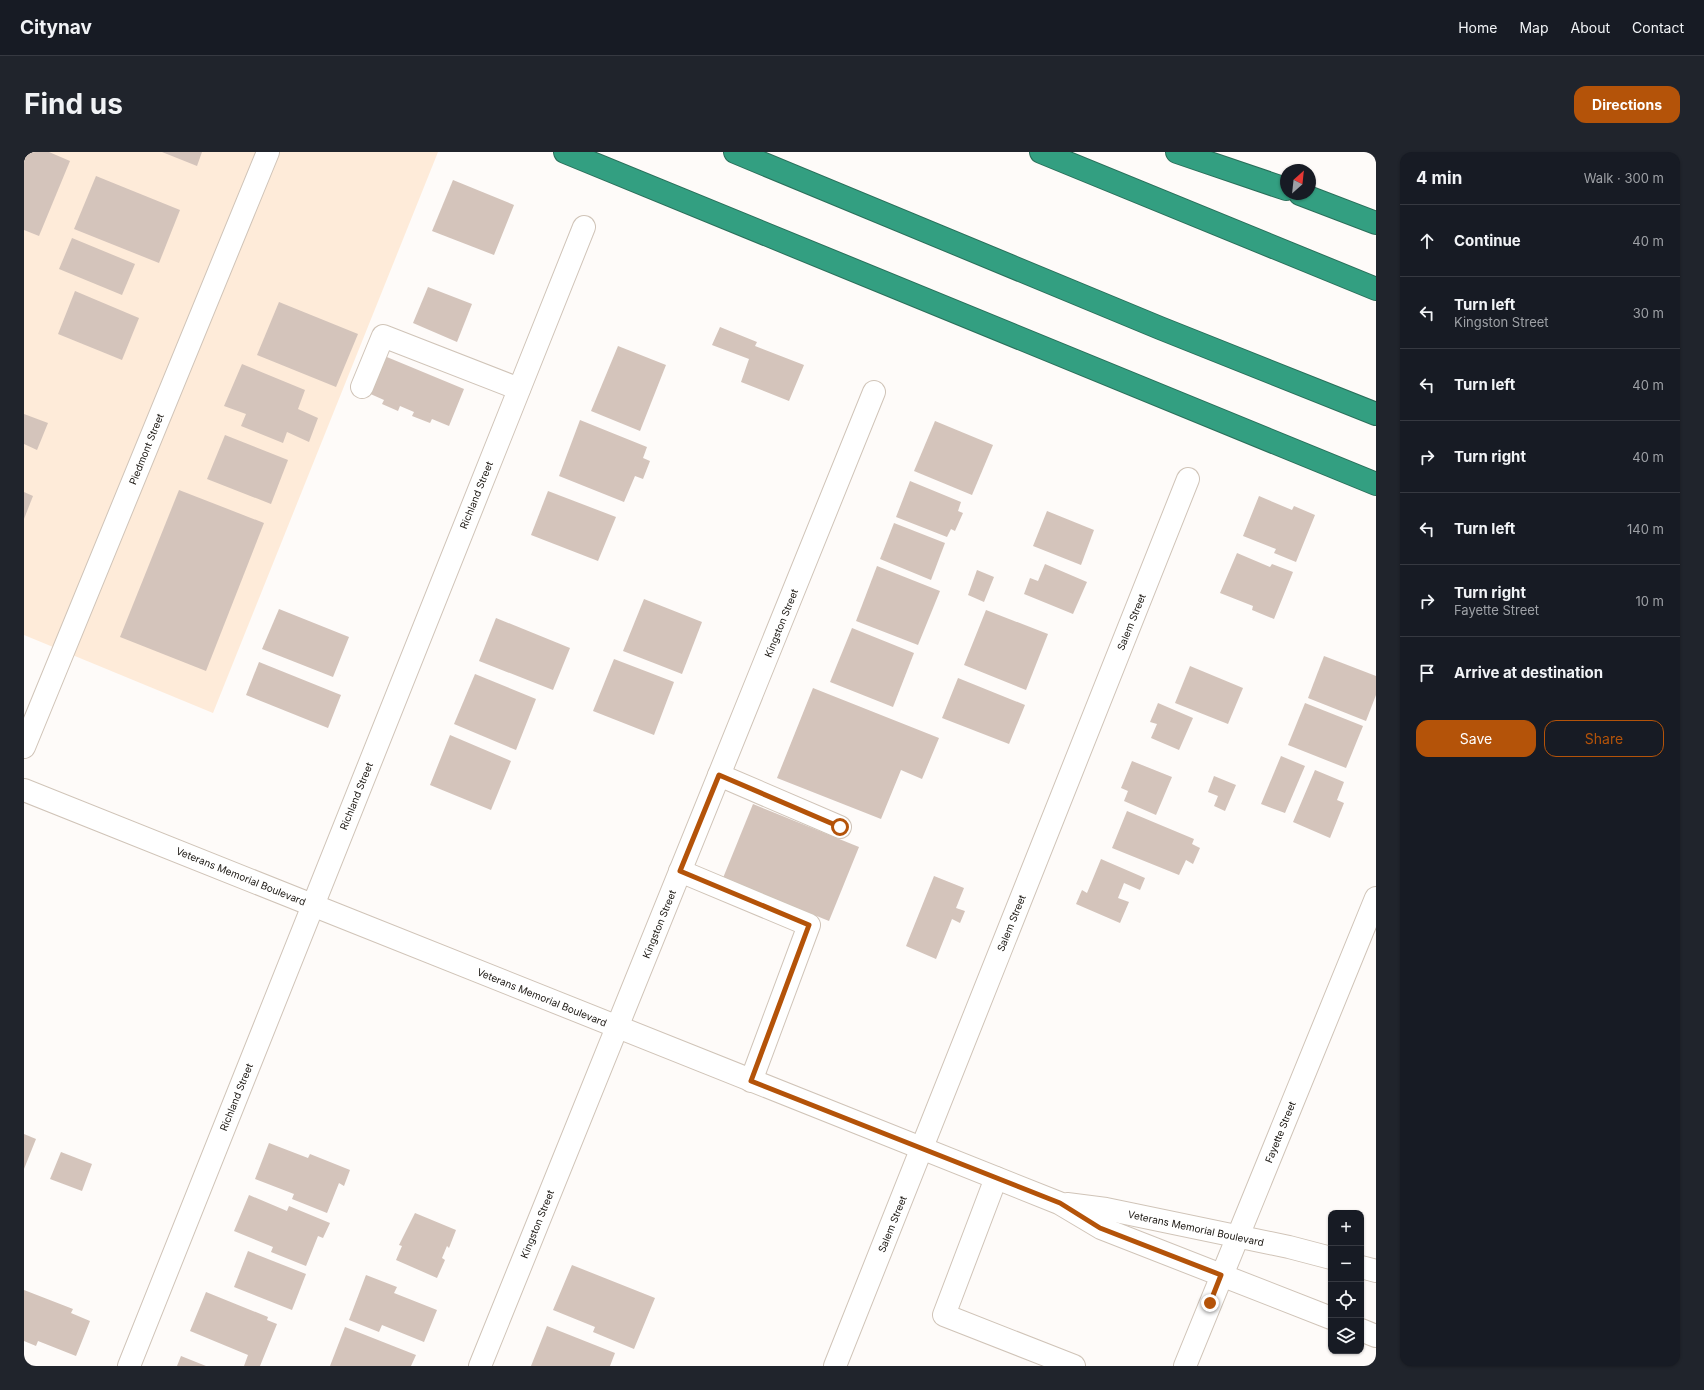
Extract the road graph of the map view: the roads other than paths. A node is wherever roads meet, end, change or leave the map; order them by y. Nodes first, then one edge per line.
1 (268, 152) edge
2 (565, 152) edge
3 (735, 152) edge
4 (1041, 152) edge
5 (1177, 152) edge
6 (1280, 187) edge
7 (1316, 200) edge
8 (1376, 223) edge
9 (584, 227) dead end
10 (1376, 289) edge
11 (362, 387) dead end
12 (519, 389) junction
13 (874, 392) dead end
14 (1376, 414) edge
15 (1188, 479) dead end
16 (1376, 484) edge
17 (24, 746) edge
18 (719, 775) junction
19 (24, 790) edge
20 (840, 827) dead end
21 (680, 871) junction
22 (1376, 898) edge
23 (312, 905) junction
24 (616, 1027) junction
25 (751, 1081) junction
26 (921, 1149) junction
27 (996, 1178) junction
28 (1060, 1203) junction
29 (1237, 1236) junction
30 (1328, 1257) edge
31 (1364, 1268) edge
32 (1376, 1271) edge
33 (1221, 1275) junction
34 (1328, 1317) edge
35 (1364, 1331) edge
36 (1376, 1336) edge
37 (129, 1366) edge
38 (480, 1366) edge
39 (835, 1366) edge
40 (1074, 1366) edge
41 (1185, 1366) edge

1 - 17 street, Piedmont Street
2 - 16 highway
3 - 14 highway
4 - 10 highway
5 - 6 highway
7 - 8 highway
9 - 12 street, Richland Street
11 - 12 street
12 - 23 street, Richland Street
13 - 18 street, Kingston Street
15 - 26 street, Salem Street
18 - 20 street
18 - 21 street, Kingston Street
19 - 23 street, Veterans Memorial Boulevard
21 - 24 street, Kingston Street
21 - 25 street
22 - 29 street, Fayette Street
23 - 24 street, Veterans Memorial Boulevard
23 - 37 street, Richland Street
24 - 25 street, Veterans Memorial Boulevard
24 - 38 street, Kingston Street
25 - 26 street, Veterans Memorial Boulevard
26 - 27 street, Veterans Memorial Boulevard
26 - 39 street, Salem Street
27 - 28 street, Veterans Memorial Boulevard
27 - 40 street
28 - 29 street, Veterans Memorial Boulevard
28 - 33 street, Veterans Memorial Boulevard
29 - 30 street, Veterans Memorial Boulevard
29 - 33 street, Fayette Street
31 - 32 street
33 - 34 street, Veterans Memorial Boulevard
33 - 41 street, Fayette Street
35 - 36 street

